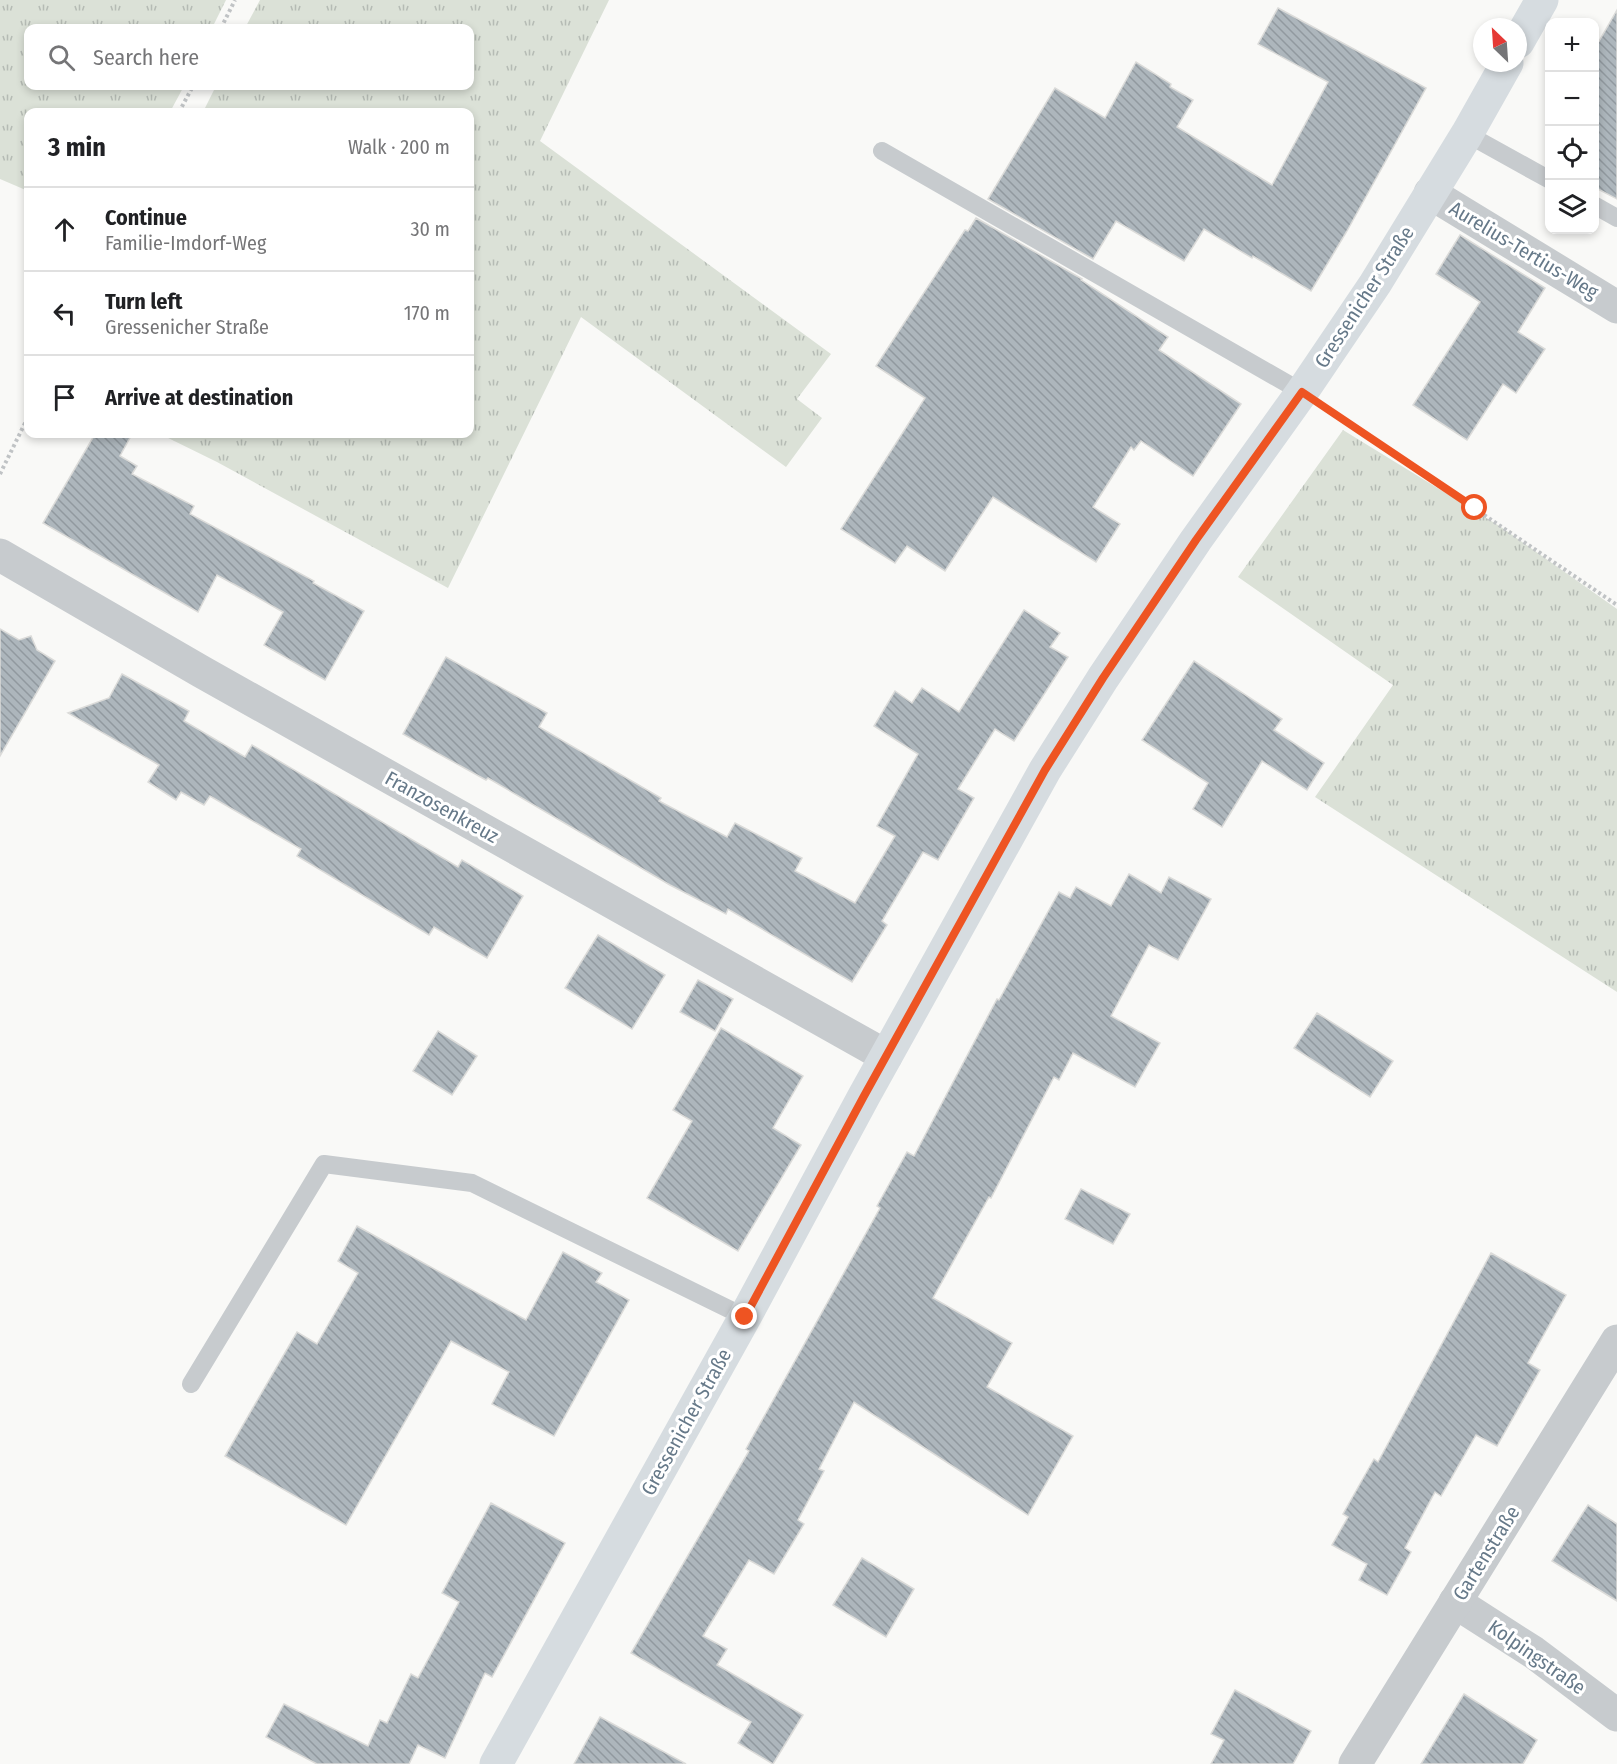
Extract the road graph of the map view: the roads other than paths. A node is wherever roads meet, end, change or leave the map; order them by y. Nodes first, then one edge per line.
1 (1542, 0) edge
2 (1527, 26) edge
3 (1501, 72) edge
4 (1467, 134) junction
5 (882, 151) dead end
6 (1545, 177) edge
7 (1430, 194) junction
8 (1599, 208) edge
9 (1617, 218) edge
10 (1617, 307) edge
11 (1302, 392) junction
12 (0, 555) edge
13 (886, 1056) junction
14 (745, 1317) junction
15 (1617, 1341) edge
16 (190, 1384) dead end
17 (1455, 1602) junction
18 (1617, 1715) edge
19 (496, 1764) edge
20 (1355, 1764) edge

1 - 2 main road
3 - 4 main road, Gressenicher Straße
4 - 6 lane
4 - 7 main road, Gressenicher Straße
5 - 11 lane
7 - 10 street, Aurelius-Tertius-Weg
7 - 11 main road, Gressenicher Straße
8 - 9 lane
11 - 13 main road, Gressenicher Straße
12 - 13 street, Franzosenkreuz
13 - 14 main road, Gressenicher Straße
14 - 16 lane
14 - 19 main road, Gressenicher Straße
15 - 17 street, Gartenstraße
17 - 18 street, Kolpingstraße
17 - 20 street, Gartenstraße

